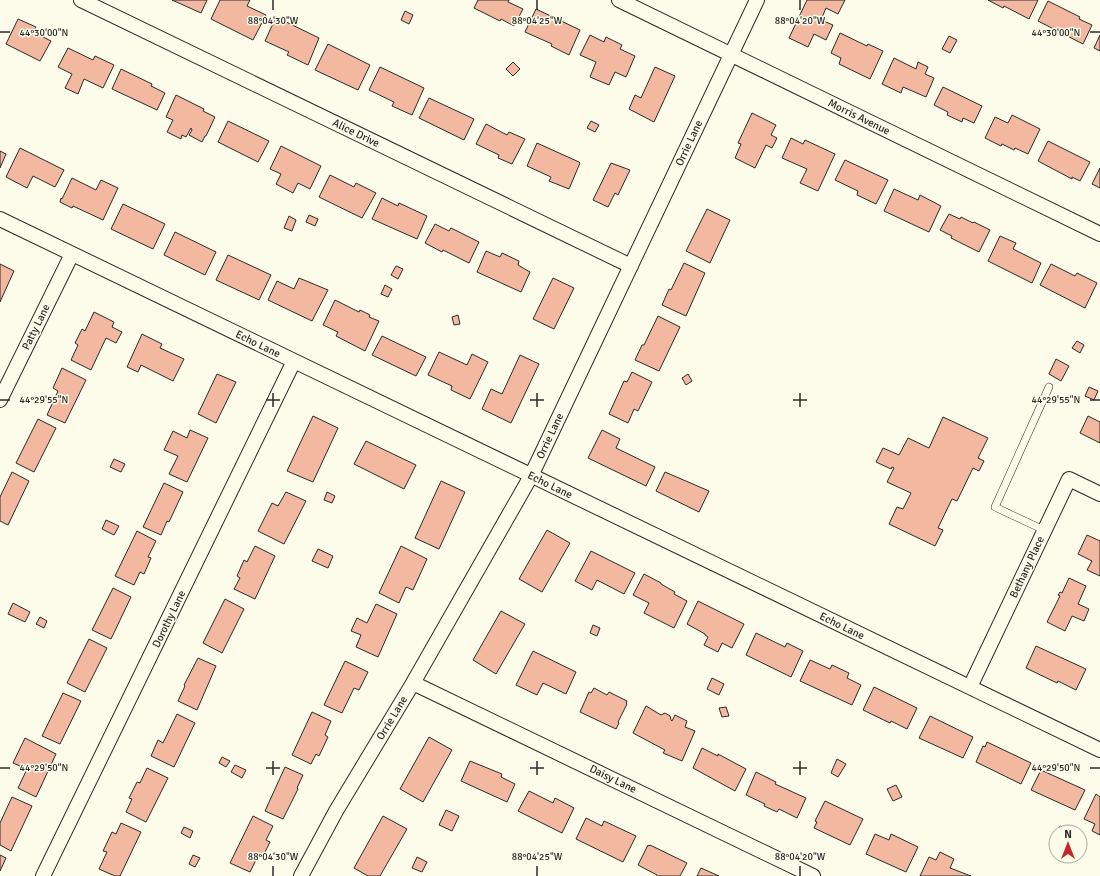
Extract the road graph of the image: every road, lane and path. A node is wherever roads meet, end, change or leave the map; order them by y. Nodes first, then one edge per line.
1 (81, 0) edge
2 (619, 0) edge
3 (757, 0) edge
4 (731, 55) junction
5 (0, 219) edge
6 (1100, 234) edge
7 (72, 254) junction
8 (631, 266) junction
9 (294, 361) junction
10 (1049, 387) dead end
11 (0, 400) edge
12 (531, 476) junction
13 (1100, 494) edge
14 (1044, 530) junction
15 (413, 683) junction
16 (970, 687) junction
17 (1100, 750) edge
18 (43, 876) edge
19 (301, 876) edge
20 (813, 876) edge

1 - 8 street, Alice Drive
2 - 4 street, Morris Avenue
3 - 4 street, Orrie Lane
4 - 6 street, Morris Avenue
4 - 8 street, Orrie Lane
5 - 7 street, Echo Lane
7 - 9 street, Echo Lane
7 - 11 street, Patty Lane
8 - 12 street, Orrie Lane
9 - 12 street, Echo Lane
9 - 18 street, Dorothy Lane
10 - 14 lane
12 - 15 street, Orrie Lane
12 - 16 street, Echo Lane
13 - 14 street, Bethany Place
14 - 16 street, Bethany Place
15 - 19 street, Orrie Lane
15 - 20 street, Daisy Lane
16 - 17 street, Echo Lane

